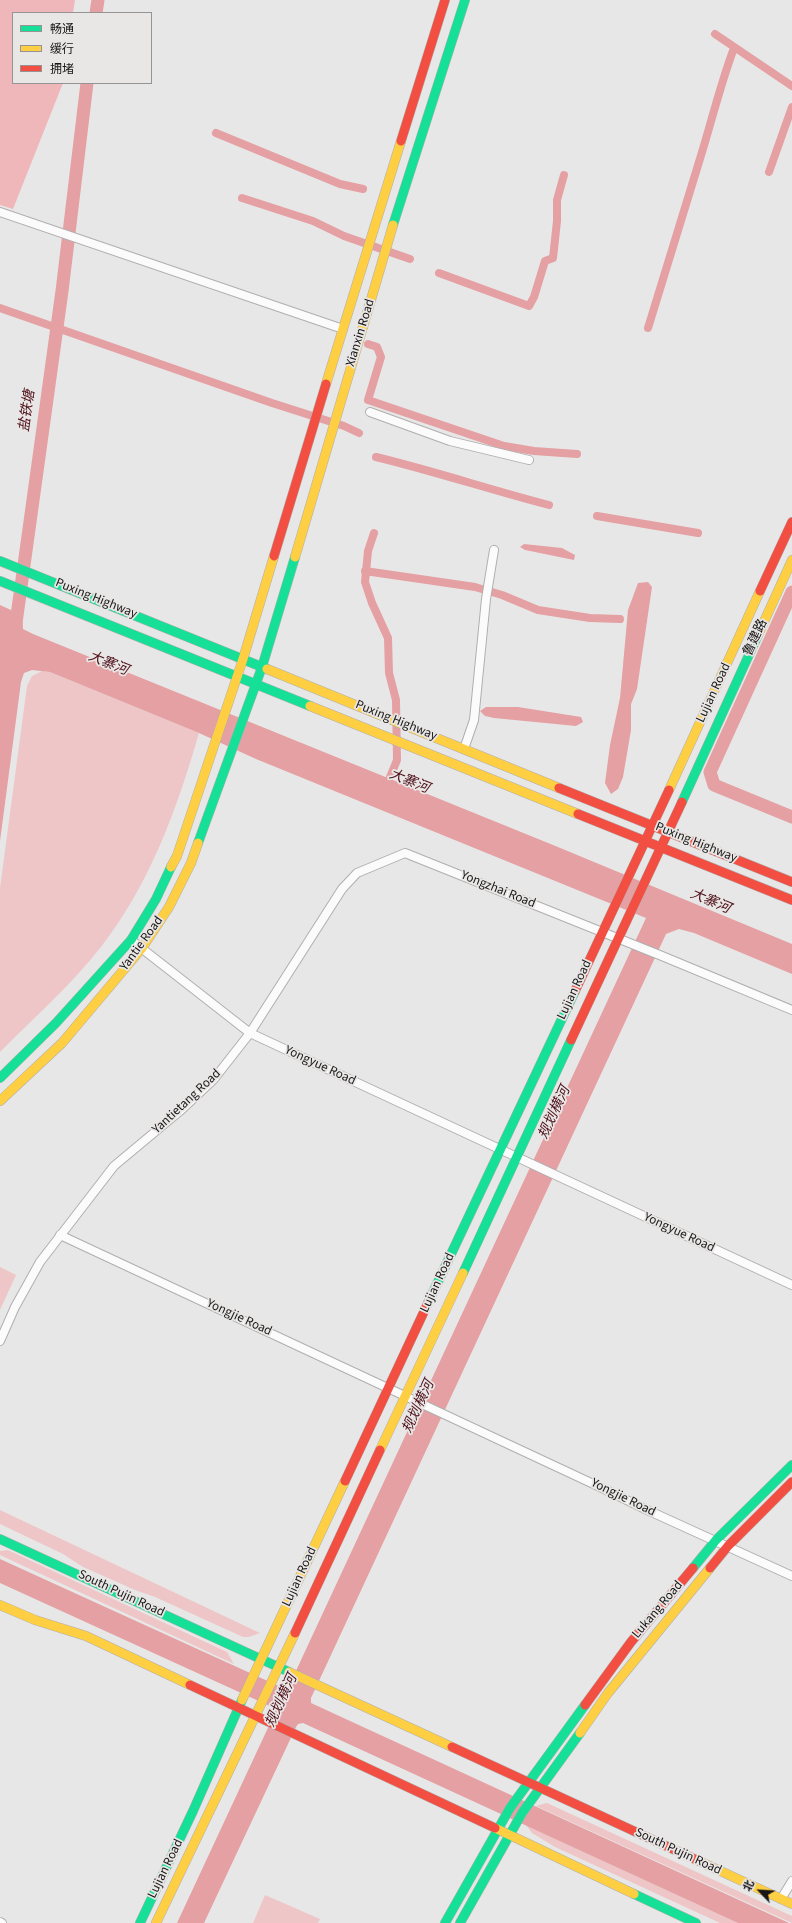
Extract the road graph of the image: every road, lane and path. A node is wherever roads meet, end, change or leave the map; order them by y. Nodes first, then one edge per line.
1 (446, 0) edge
2 (465, 0) edge
3 (0, 212) edge
4 (343, 330) junction
5 (370, 412) dead end
6 (529, 460) dead end
7 (792, 522) edge
8 (494, 550) dead end
9 (792, 560) edge
10 (3, 562) edge
11 (1, 582) edge
12 (243, 659) junction
13 (262, 667) junction
14 (237, 677) junction
15 (256, 685) junction
16 (228, 705) joint
17 (247, 710) joint
18 (464, 749) junction
19 (652, 825) junction
20 (668, 831) junction
21 (645, 841) junction
22 (661, 847) junction
23 (376, 864) joint
24 (792, 882) edge
25 (792, 900) edge
26 (602, 932) junction
27 (619, 938) junction
28 (130, 940) junction
29 (142, 948) junction
30 (792, 1010) edge
31 (250, 1033) junction
32 (0, 1078) edge
33 (0, 1101) edge
34 (500, 1149) junction
35 (517, 1156) junction
36 (60, 1235) junction
37 (792, 1285) edge
38 (0, 1341) edge
39 (389, 1388) junction
40 (405, 1396) junction
41 (792, 1465) edge
42 (792, 1482) edge
43 (0, 1539) edge
44 (716, 1540) junction
45 (728, 1546) junction
46 (792, 1576) edge
47 (0, 1605) edge
48 (262, 1659) junction
49 (279, 1667) junction
50 (238, 1709) junction
51 (254, 1716) junction
52 (528, 1784) junction
53 (540, 1789) junction
54 (498, 1830) junction
55 (509, 1835) junction
56 (792, 1881) edge
57 (781, 1899) junction
58 (792, 1904) edge
59 (140, 1923) edge
60 (156, 1923) edge
61 (445, 1923) edge
62 (460, 1923) edge
63 (696, 1923) edge

1 - 4 street, Xianxin Road
2 - 13 street, Xianxin Road
3 - 4 street
4 - 12 street, Xianxin Road
5 - 6 street
7 - 19 street, Lujian Road
8 - 18 street
9 - 20 street, Lujian Road
10 - 12 street, Puxing Highway
11 - 14 street, Puxing Highway
12 - 13 street, Puxing Highway
12 - 14 street, Xianxin Road
13 - 15 street, Xianxin Road
13 - 18 street, Puxing Highway
14 - 15 street, Puxing Highway
14 - 16 street, Xianxin Road
15 - 17 street, Xianxin Road
15 - 21 street, Puxing Highway
16 - 28 street, Yantie Road
17 - 29 street, Yantie Road
18 - 19 street, Puxing Highway
19 - 20 street, Puxing Highway
19 - 21 street, Lujian Road
20 - 22 street, Lujian Road
20 - 24 street, Puxing Highway
21 - 22 street, Puxing Highway
21 - 26 street, Lujian Road
22 - 25 street, Puxing Highway
22 - 27 street, Lujian Road
23 - 26 street, Yongzhai Road
23 - 31 street, Yantietang Road
26 - 27 street, Yongzhai Road
26 - 34 street, Lujian Road
27 - 30 street, Yongzhai Road
27 - 35 street, Lujian Road
28 - 29 street, Yongyue Road
28 - 32 street, Yantie Road
29 - 31 street, Yongyue Road
29 - 33 street, Yantie Road
31 - 34 street, Yongyue Road
31 - 36 street, Yantietang Road
34 - 35 street, Yongyue Road
34 - 39 street, Lujian Road
35 - 37 street, Yongyue Road
35 - 40 street, Lujian Road
36 - 38 street, Yantietang Road
36 - 39 street, Yongjie Road
39 - 40 street, Yongjie Road
39 - 48 street, Lujian Road
40 - 44 street, Yongjie Road
40 - 49 street, Lujian Road
41 - 44 street, Lukang Road
42 - 45 street, Lukang Road
43 - 48 street, South Pujin Road
44 - 45 street, Yongjie Road
44 - 52 street, Lukang Road
45 - 46 street, Yongjie Road
45 - 53 street, Lukang Road
47 - 50 street
48 - 49 street, South Pujin Road
48 - 50 street, Lujian Road
49 - 51 street, Lujian Road
49 - 52 street, South Pujin Road
50 - 51 street
50 - 59 street, Lujian Road
51 - 54 street
51 - 60 street, Lujian Road
52 - 53 street, South Pujin Road
52 - 54 street, Lukang Road
53 - 55 street, Lukang Road
53 - 57 street, South Pujin Road
54 - 55 street
54 - 61 street, Lukang Road
55 - 62 street, Lukang Road
55 - 63 street
56 - 57 street
57 - 58 street, South Pujin Road

